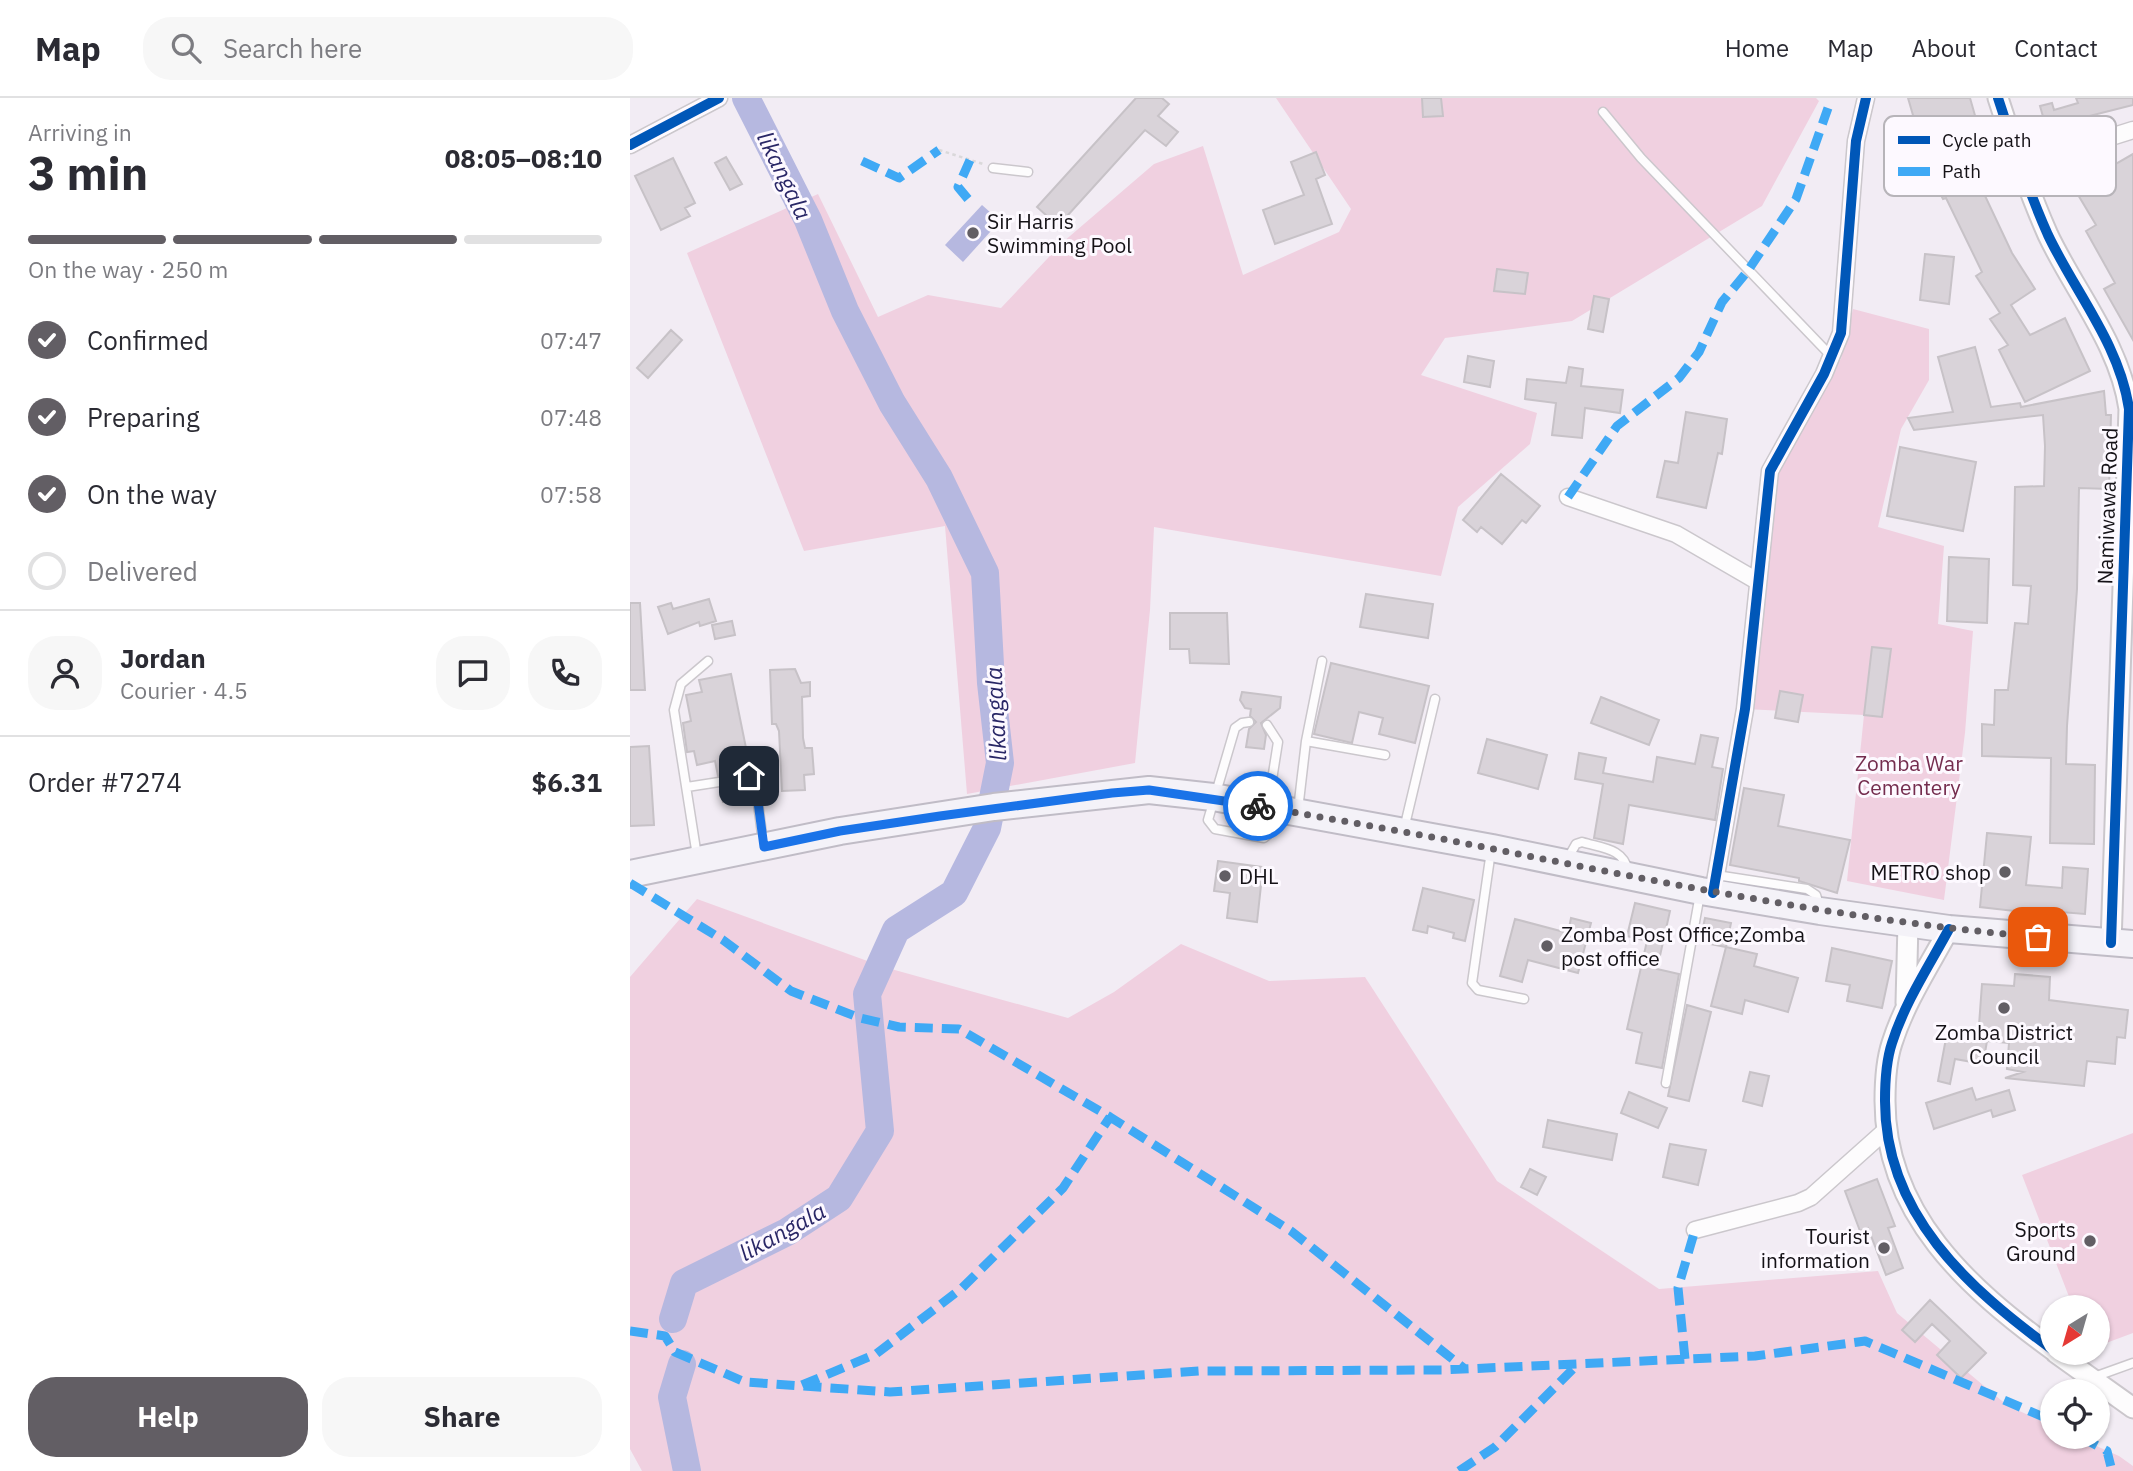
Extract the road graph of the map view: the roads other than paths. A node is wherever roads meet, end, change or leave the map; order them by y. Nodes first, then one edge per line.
1 (719, 98) edge
2 (1866, 98) edge
3 (1998, 98) edge
4 (1602, 112) dead end
5 (2004, 116) edge
6 (2133, 130) edge
7 (2116, 135) edge
8 (630, 145) edge
9 (993, 167) road end
10 (1028, 172) dead end
11 (2031, 196) edge
12 (1832, 357) junction
13 (2131, 409) edge
14 (1568, 497) dead end
15 (1757, 581) junction
16 (2128, 636) edge
17 (708, 661) dead end
18 (1322, 661) dead end
19 (1435, 699) dead end
20 (1249, 722) dead end
21 (1267, 725) dead end
22 (1306, 741) junction
23 (1385, 755) dead end
24 (735, 779) dead end
25 (719, 782) dead end
26 (687, 787) junction
27 (1213, 797) junction
28 (1281, 810) junction
29 (1404, 832) junction
30 (764, 847) junction
31 (1492, 848) junction
32 (698, 861) junction
33 (630, 874) edge
34 (1710, 886) junction
35 (1908, 923) junction
36 (1949, 929) junction
37 (2122, 944) edge
38 (1524, 999) dead end
39 (1906, 1007) junction
40 (1666, 1083) dead end
41 (1885, 1131) junction
42 (1695, 1230) dead end
43 (2040, 1340) edge
44 (2133, 1363) edge
45 (2074, 1365) edge
46 (2091, 1378) junction
47 (2133, 1408) edge

1 - 8 street
2 - 12 street
3 - 5 street, Namiwawa Road
4 - 12 lane
6 - 7 street
9 - 10 lane
11 - 13 street, Namiwawa Road
12 - 15 street
13 - 16 street, Namiwawa Road
14 - 15 street
15 - 34 street
16 - 37 street, Namiwawa Road
17 - 26 lane
18 - 22 lane
19 - 29 lane
20 - 27 lane
21 - 28 lane
22 - 23 lane
22 - 28 lane
24 - 30 lane
25 - 26 lane
26 - 32 lane
27 - 28 highway
27 - 30 highway
28 - 29 highway
29 - 31 highway
30 - 32 highway
31 - 34 highway
31 - 38 lane
32 - 33 highway
34 - 35 highway
34 - 40 lane
35 - 36 highway
35 - 39 street
36 - 37 highway
36 - 39 street
39 - 41 street
41 - 42 street
41 - 43 street
44 - 46 lane
45 - 46 street
46 - 47 street

